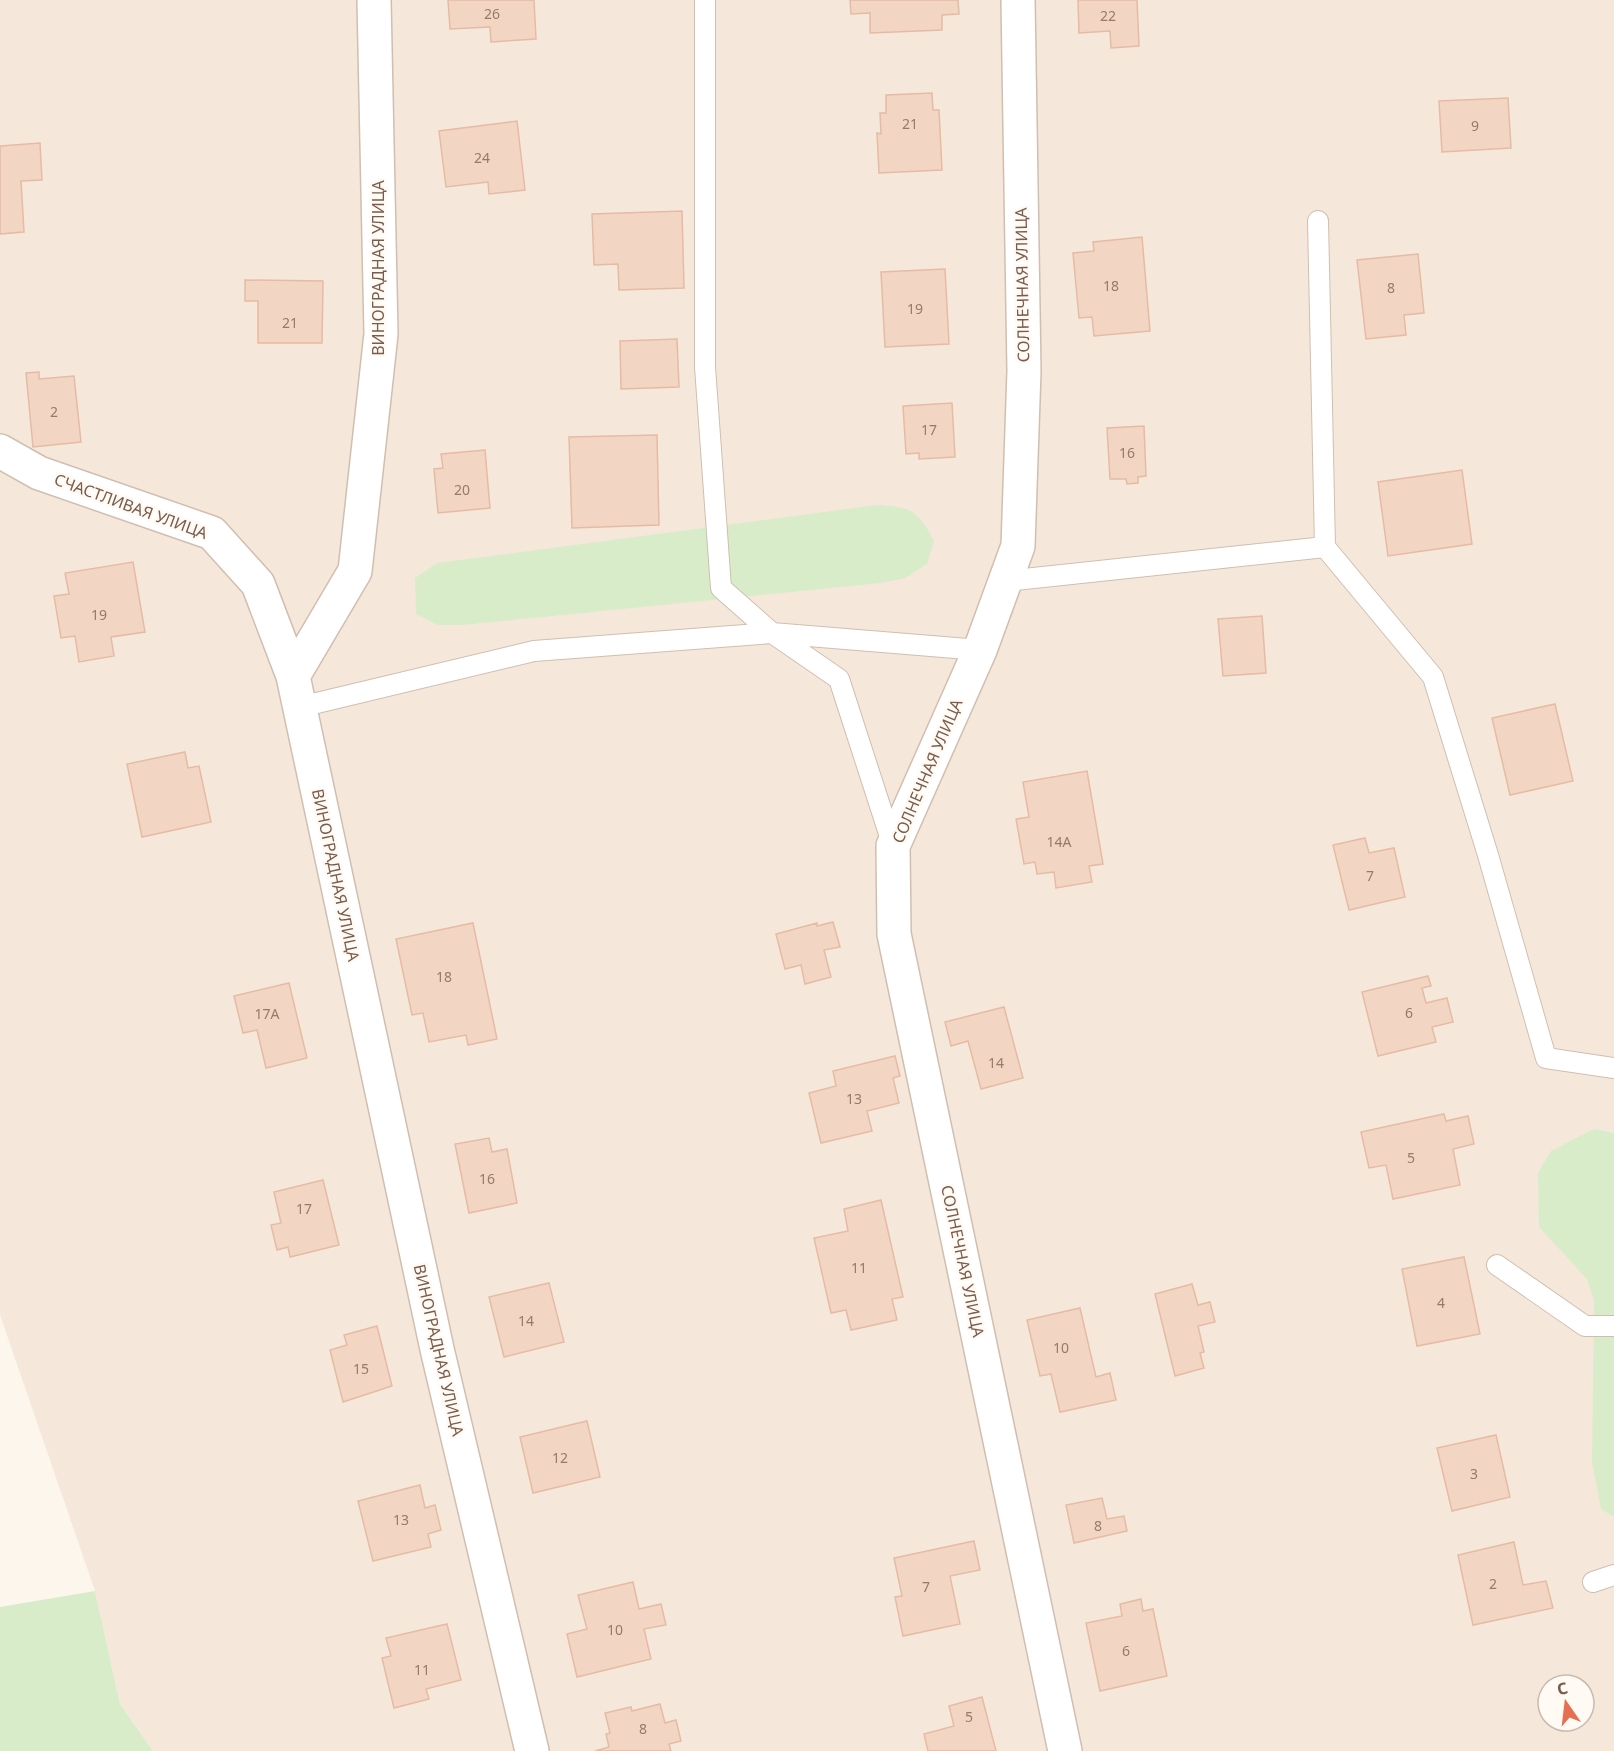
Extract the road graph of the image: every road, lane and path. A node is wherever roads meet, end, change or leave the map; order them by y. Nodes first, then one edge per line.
1 (374, 0) edge
2 (705, 0) edge
3 (1018, 0) edge
4 (1318, 220) dead end
5 (0, 451) edge
6 (1325, 547) junction
7 (1005, 581) junction
8 (772, 633) junction
9 (980, 650) junction
10 (293, 676) junction
11 (300, 707) junction
12 (893, 846) junction
13 (1614, 1068) edge
14 (1497, 1265) dead end
15 (1614, 1326) edge
16 (1614, 1575) edge
17 (1593, 1582) dead end
18 (532, 1751) edge
19 (1065, 1751) edge

1 - 10 street, ВИНОГРАДНАЯ УЛИЦА
2 - 8 lane
3 - 7 street, СОЛНЕЧНАЯ УЛИЦА
4 - 6 lane
5 - 10 street, СЧАСТЛИВАЯ УЛИЦА
6 - 7 lane
6 - 13 lane
7 - 9 street, СОЛНЕЧНАЯ УЛИЦА
8 - 9 lane
8 - 11 lane
8 - 12 lane
9 - 12 street, СОЛНЕЧНАЯ УЛИЦА
10 - 11 street, ВИНОГРАДНАЯ УЛИЦА
11 - 18 street, ВИНОГРАДНАЯ УЛИЦА
12 - 19 street, СОЛНЕЧНАЯ УЛИЦА
14 - 15 lane
16 - 17 lane

